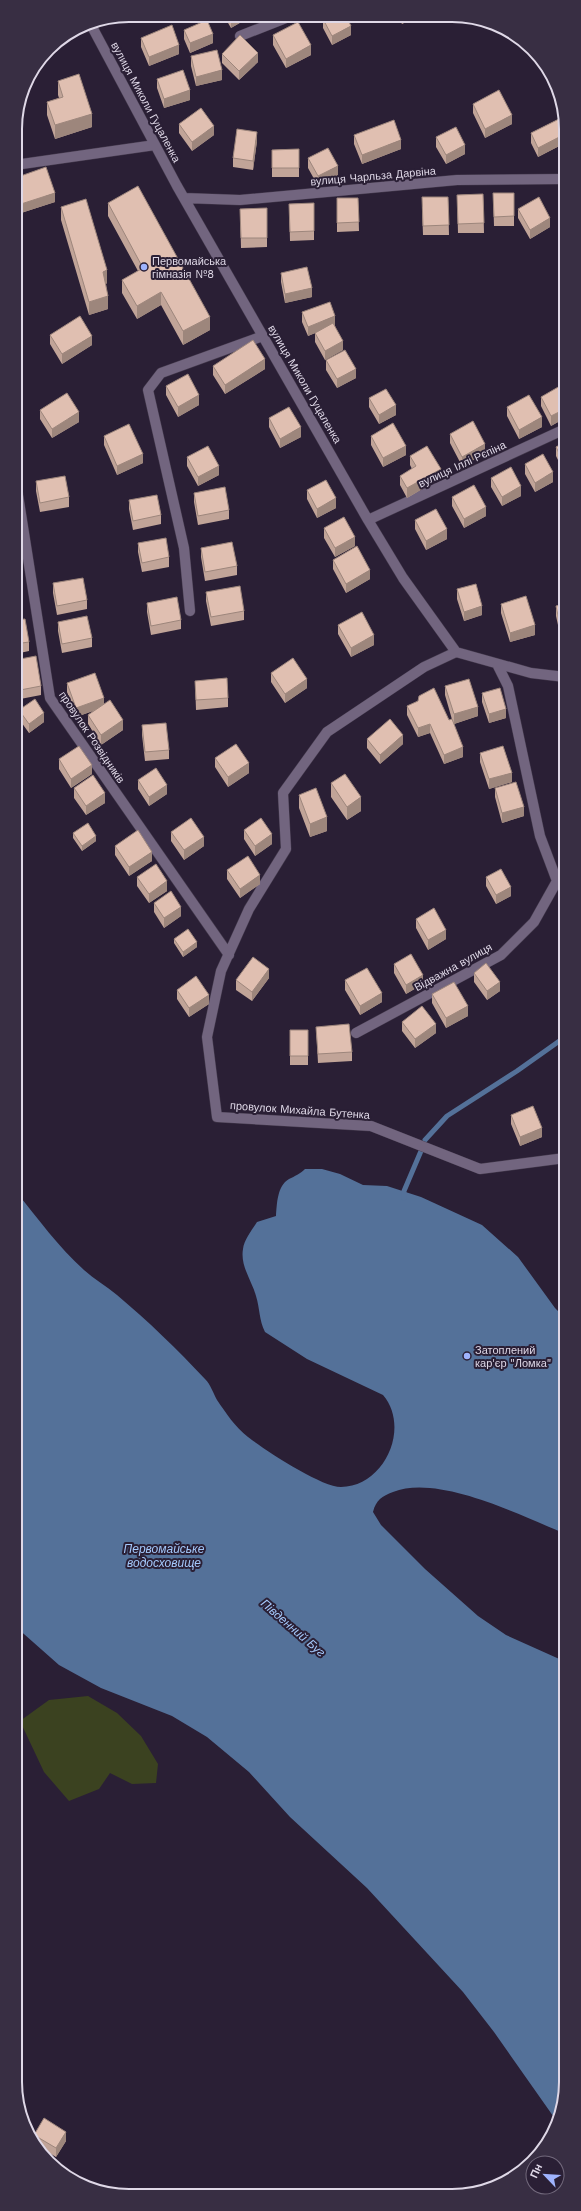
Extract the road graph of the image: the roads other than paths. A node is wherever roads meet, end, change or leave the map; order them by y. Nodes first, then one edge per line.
1 (276, 22) edge
2 (93, 29) edge
3 (240, 36) edge
4 (155, 145) junction
5 (22, 164) edge
6 (559, 178) edge
7 (184, 198) junction
8 (263, 336) junction
9 (559, 433) edge
10 (22, 520) edge
11 (368, 520) junction
12 (190, 611) dead end
13 (456, 652) junction
14 (497, 664) junction
15 (559, 676) edge
16 (559, 875) edge
17 (559, 882) edge
18 (228, 955) junction
19 (356, 1033) dead end
20 (559, 1159) edge

1 - 3 street
2 - 4 street, вулиця Миколи Гуцаленка
4 - 5 street
4 - 7 street, вулиця Миколи Гуцаленка
6 - 7 street, вулиця Чарльза Дарвіна
7 - 8 street, вулиця Миколи Гуцаленка
8 - 11 street, вулиця Миколи Гуцаленка
8 - 12 street
9 - 11 street, вулиця Іллі Рєпіна
10 - 18 street, провулок Розвідників
11 - 13 street, вулиця Миколи Гуцаленка
13 - 14 street
13 - 18 street
14 - 15 street
14 - 16 street, Відважна вулиця
17 - 19 street, Відважна вулиця
18 - 20 street, провулок Михайла Бутенка

